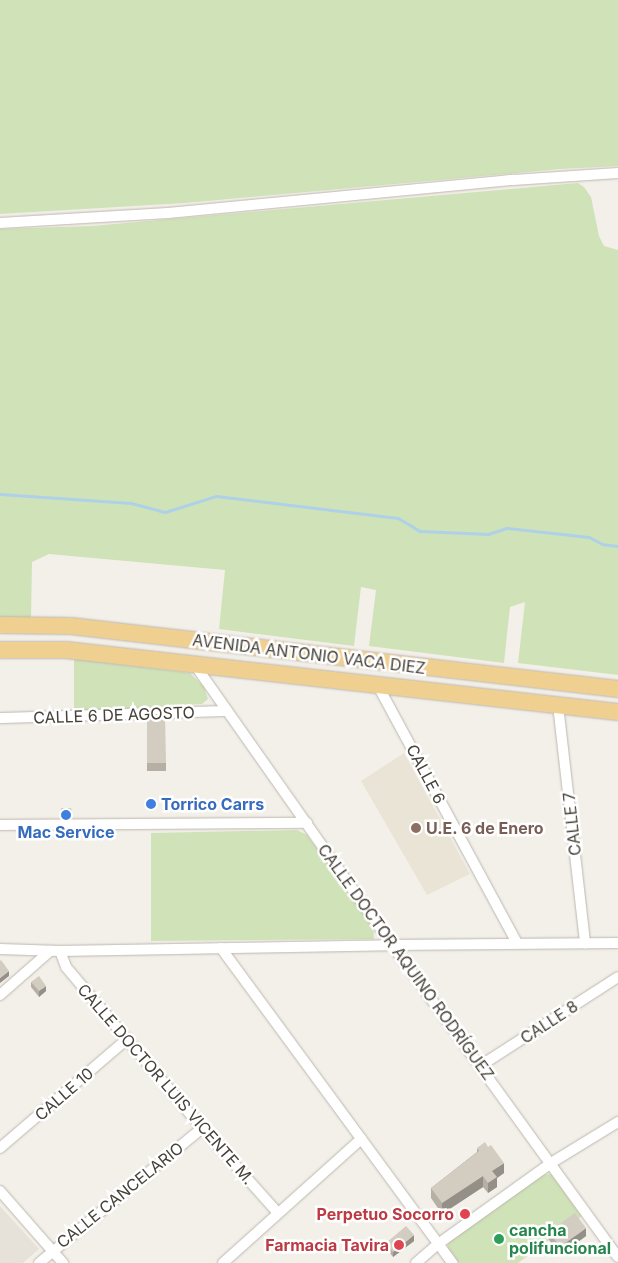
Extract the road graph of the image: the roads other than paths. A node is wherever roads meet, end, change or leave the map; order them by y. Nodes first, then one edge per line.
1 (618, 173) edge
2 (0, 223) edge
3 (0, 624) edge
4 (0, 650) edge
5 (195, 665) junction
6 (377, 684) junction
7 (618, 691) edge
8 (558, 705) junction
9 (227, 711) junction
10 (618, 712) edge
11 (0, 718) edge
12 (307, 824) junction
13 (0, 825) edge
14 (517, 943) junction
15 (585, 943) junction
16 (618, 943) edge
17 (392, 945) junction
18 (222, 948) junction
19 (0, 949) edge
20 (55, 951) junction
21 (618, 977) edge
22 (0, 994) edge
23 (128, 1039) junction
24 (480, 1066) junction
25 (618, 1122) edge
26 (202, 1128) junction
27 (361, 1139) junction
28 (0, 1148) edge
29 (551, 1163) junction
30 (0, 1191) edge
31 (278, 1213) junction
32 (438, 1244) junction
33 (52, 1251) junction
34 (618, 1257) edge
35 (39, 1263) edge
36 (63, 1263) edge
37 (223, 1263) edge
38 (416, 1263) edge
39 (452, 1263) edge

1 - 2 street
3 - 7 highway, AVENIDA ANTONIO VACA DIEZ
4 - 5 highway, AVENIDA ANTONIO VACA DIEZ
5 - 6 highway, AVENIDA ANTONIO VACA DIEZ
5 - 9 street, CALLE DOCTOR AQUINO RODRÍGUEZ
6 - 8 highway, AVENIDA ANTONIO VACA DIEZ
6 - 14 street, CALLE 6
7 - 8 highway
8 - 10 highway, AVENIDA ANTONIO VACA DIEZ
8 - 15 street, CALLE 7
9 - 11 street, CALLE 6 DE AGOSTO
9 - 12 street, CALLE DOCTOR AQUINO RODRÍGUEZ
12 - 13 street
12 - 17 street, CALLE DOCTOR AQUINO RODRÍGUEZ
14 - 15 street
14 - 17 street
15 - 16 street
17 - 18 street
17 - 24 street, CALLE DOCTOR AQUINO RODRÍGUEZ
18 - 20 street
18 - 27 street
19 - 20 street
20 - 22 street
20 - 23 street, CALLE DOCTOR LUIS VICENTE M.
21 - 24 street, CALLE 8
23 - 26 street, CALLE DOCTOR LUIS VICENTE M.
23 - 28 street, CALLE 10
24 - 29 street, CALLE DOCTOR AQUINO RODRÍGUEZ
25 - 29 street
26 - 31 street, CALLE DOCTOR LUIS VICENTE M.
26 - 33 street, CALLE CANCELARIO
27 - 31 street
27 - 32 street
29 - 32 street
29 - 34 street, CALLE DOCTOR AQUINO RODRÍGUEZ
30 - 33 street
31 - 37 street
32 - 38 street
32 - 39 street
33 - 35 street, CALLE CANCELARIO
33 - 36 street

